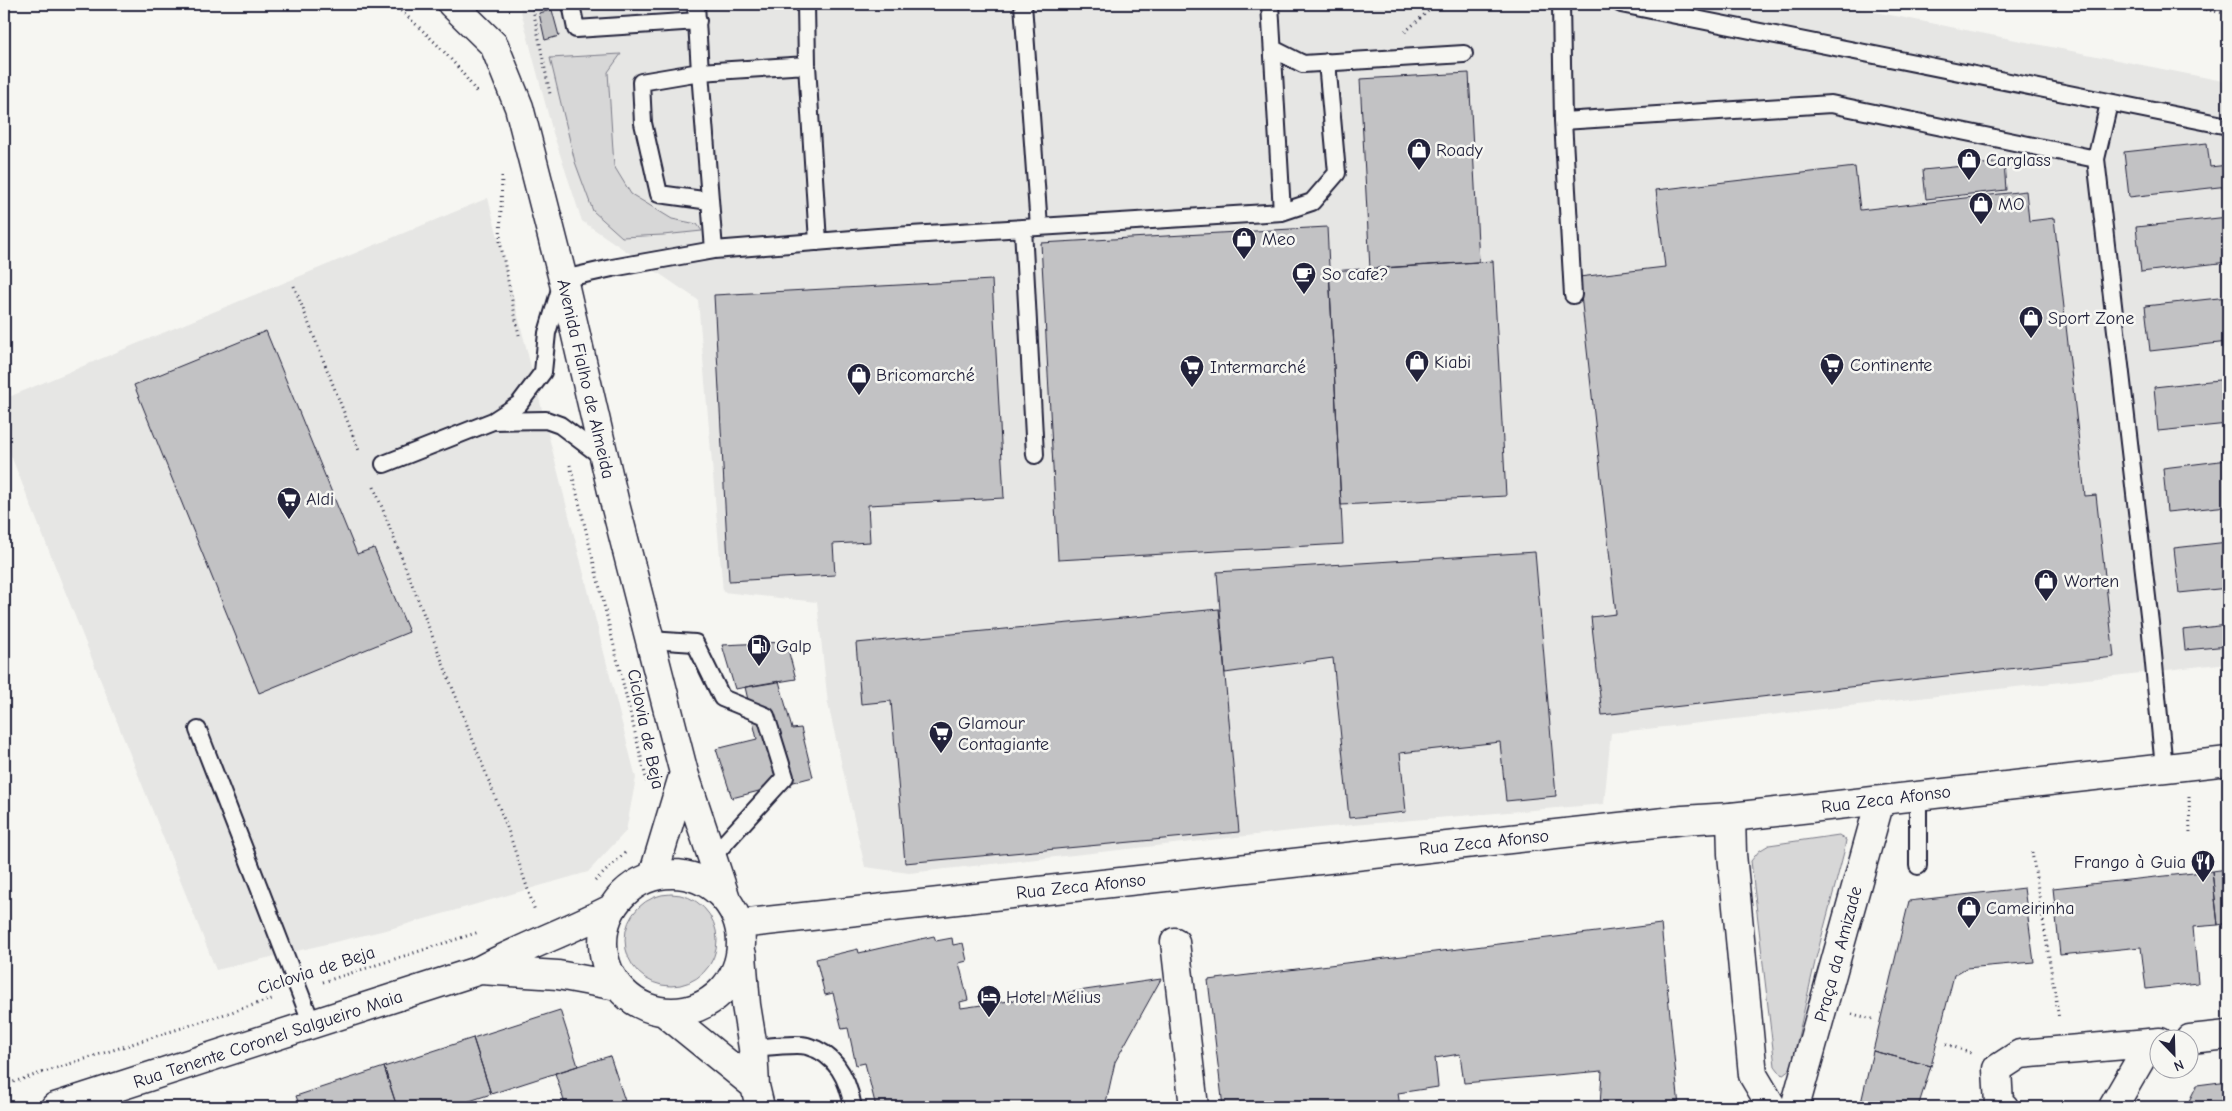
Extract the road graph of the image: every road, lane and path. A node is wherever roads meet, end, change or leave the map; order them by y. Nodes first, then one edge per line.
1 (393, 4) edge
2 (452, 4) edge
3 (532, 4) edge
4 (571, 4) edge
5 (696, 4) edge
6 (806, 4) edge
7 (1023, 4) edge
8 (1270, 4) edge
9 (1561, 4) edge
10 (1621, 4) edge
11 (2181, 4) edge
12 (2228, 14) edge
13 (698, 21) junction
14 (1273, 49) junction
15 (1464, 54) dead end
16 (1327, 62) junction
17 (807, 65) junction
18 (700, 72) junction
19 (480, 97) dead end
20 (2109, 103) junction
21 (519, 107) junction
22 (1563, 121) junction
23 (2228, 126) edge
24 (2096, 159) junction
25 (502, 169) dead end
26 (710, 201) junction
27 (1282, 212) junction
28 (1039, 227) junction
29 (1022, 228) junction
30 (818, 242) junction
31 (714, 250) junction
32 (563, 279) junction
33 (294, 286) dead end
34 (1573, 295) dead end
35 (543, 372) junction
36 (493, 421) junction
37 (560, 425) junction
38 (1035, 455) dead end
39 (605, 458) junction
40 (363, 460) dead end
41 (384, 464) dead end
42 (374, 487) dead end
43 (650, 640) junction
44 (198, 730) dead end
45 (2228, 761) edge
46 (2164, 768) junction
47 (684, 773) junction
48 (648, 784) dead end
49 (1918, 795) junction
50 (1880, 800) junction
51 (1731, 817) junction
52 (629, 849) dead end
53 (2032, 852) dead end
54 (712, 858) junction
55 (1918, 866) dead end
56 (653, 876) junction
57 (594, 882) dead end
58 (726, 899) junction
59 (611, 909) junction
60 (536, 914) dead end
61 (739, 924) junction
62 (485, 931) dead end
63 (1175, 942) dead end
64 (741, 951) junction
65 (480, 970) junction
66 (617, 986) junction
67 (298, 990) junction
68 (664, 1012) junction
69 (312, 1024) junction
70 (2228, 1036) edge
71 (2200, 1038) edge
72 (2150, 1043) edge
73 (753, 1048) junction
74 (2064, 1050) junction
75 (2150, 1051) edge
76 (4, 1085) edge
77 (758, 1097) edge
78 (56, 1107) edge
79 (854, 1107) edge
80 (1194, 1107) edge
81 (1772, 1107) edge
82 (1795, 1107) edge
83 (2004, 1107) edge
84 (2113, 1107) edge

1 - 19 path
2 - 21 main road, Avenida Fialho de Almeida
3 - 21 path
4 - 13 lane
5 - 13 lane
6 - 17 lane
7 - 28 lane
8 - 14 lane
9 - 22 lane
10 - 20 lane
11 - 12 path
13 - 18 lane
14 - 16 lane
14 - 27 lane
15 - 16 lane
16 - 27 lane
17 - 18 lane
17 - 30 lane
18 - 26 lane
18 - 26 lane
20 - 23 lane
20 - 24 lane
21 - 32 main road, Avenida Fialho de Almeida
22 - 24 lane
22 - 34 lane
24 - 46 lane
25 - 35 path
26 - 31 lane
27 - 28 lane
28 - 29 lane
29 - 30 lane
29 - 38 lane
30 - 31 lane
31 - 32 lane
32 - 35 lane
32 - 39 main road, Avenida Fialho de Almeida
33 - 40 path
35 - 36 lane
36 - 37 lane
36 - 41 lane
37 - 39 lane
37 - 48 path, Ciclovia de Beja
39 - 43 main road, Avenida Fialho de Almeida
42 - 60 path
43 - 47 main road, Avenida Fialho de Almeida
43 - 54 lane
44 - 67 lane
45 - 46 main road, Rua Zeca Afonso
46 - 49 main road, Rua Zeca Afonso
47 - 54 main road, Avenida Fialho de Almeida
47 - 56 main road
49 - 50 main road, Rua Zeca Afonso
49 - 55 lane
50 - 51 main road, Rua Zeca Afonso
50 - 82 main road, Praça da Amizade
51 - 61 main road, Rua Zeca Afonso
51 - 81 main road
52 - 57 path
53 - 74 path
54 - 58 main road, Avenida Fialho de Almeida
56 - 58 main road
56 - 59 main road
58 - 61 main road
59 - 65 main road, Rua Tenente Coronel Salgueiro Maia
59 - 66 main road
61 - 64 main road
62 - 67 path, Ciclovia de Beja
63 - 80 main road
64 - 68 main road
64 - 73 main road
65 - 66 main road, Rua Tenente Coronel Salgueiro Maia
65 - 69 main road, Rua Tenente Coronel Salgueiro Maia
66 - 68 main road
67 - 69 lane
67 - 76 path, Ciclovia de Beja
68 - 77 main road
69 - 78 main road, Rua Tenente Coronel Salgueiro Maia
70 - 71 main road
72 - 74 main road
73 - 77 main road
73 - 79 lane
74 - 83 main road
75 - 84 main road

